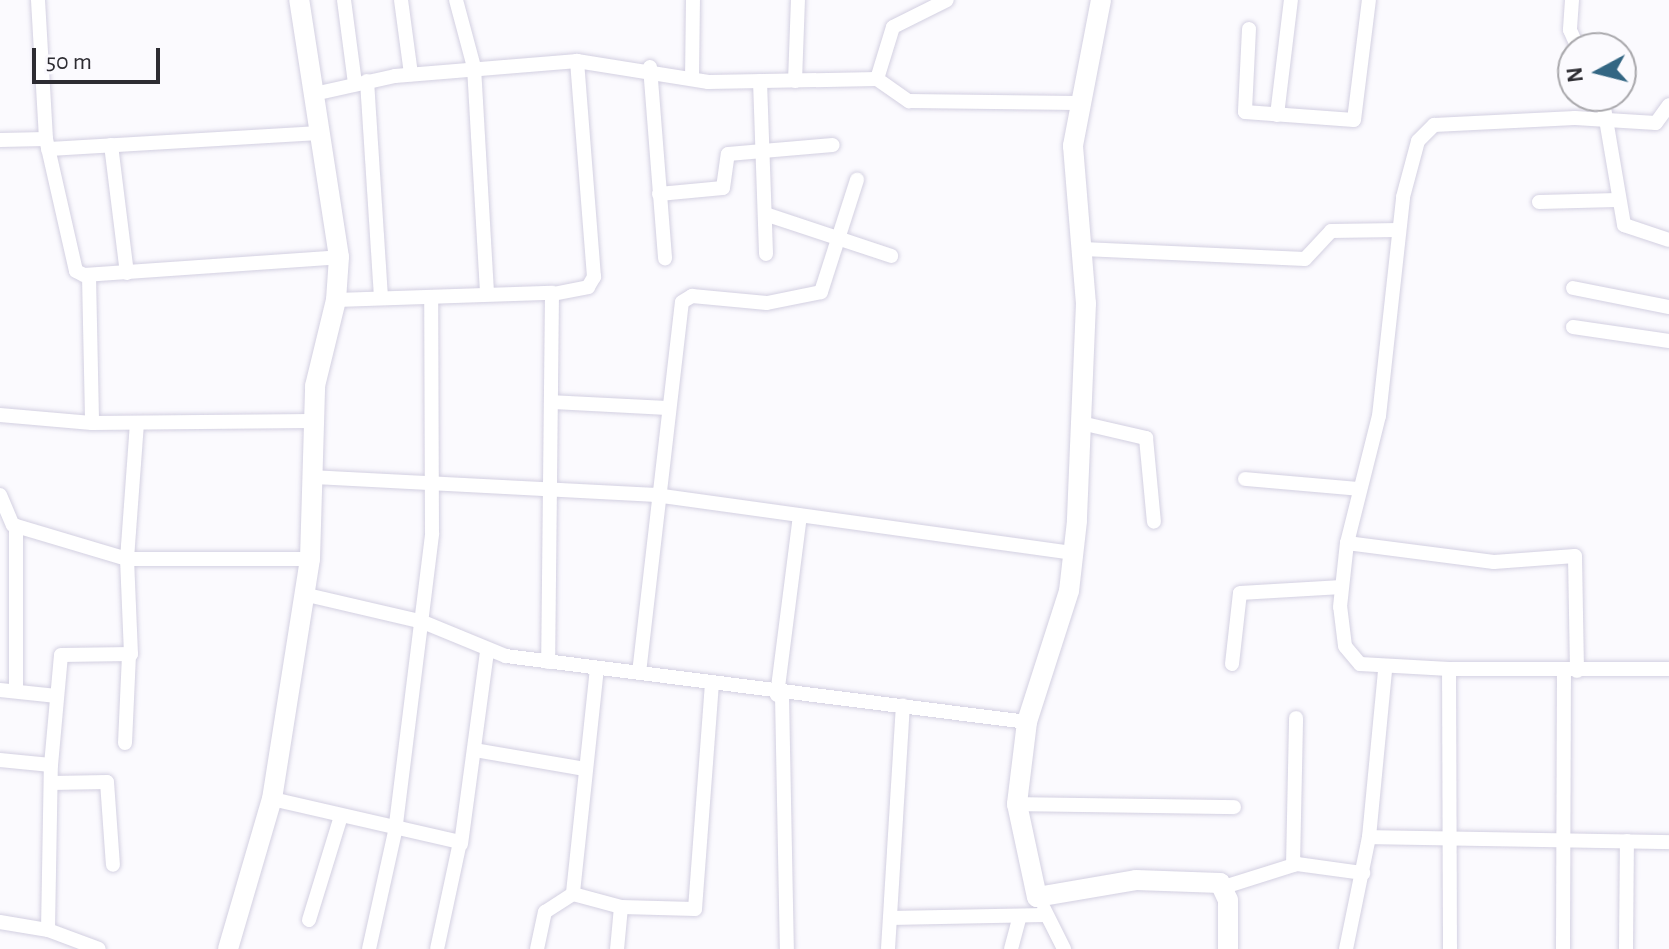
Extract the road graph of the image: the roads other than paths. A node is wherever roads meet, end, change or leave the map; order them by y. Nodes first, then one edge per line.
1 (38, 0) edge
2 (299, 0) edge
3 (344, 0) edge
4 (401, 0) edge
5 (456, 0) edge
6 (693, 0) edge
7 (798, 0) edge
8 (947, 0) edge
9 (1101, 0) edge
10 (1291, 0) edge
11 (1369, 0) edge
12 (1572, 0) edge
13 (1249, 29) dead end
14 (1571, 32) edge
15 (577, 61) junction
16 (474, 67) junction
17 (650, 67) junction
18 (411, 74) junction
19 (692, 79) junction
20 (877, 79) junction
21 (760, 81) junction
22 (795, 81) junction
23 (361, 82) junction
24 (314, 94) junction
25 (1077, 103) junction
26 (1669, 105) edge
27 (1603, 112) edge
28 (1277, 115) junction
29 (1604, 118) junction
30 (321, 133) junction
31 (0, 140) edge
32 (47, 144) junction
33 (111, 145) junction
34 (833, 145) dead end
35 (766, 151) junction
36 (857, 180) dead end
37 (659, 194) junction
38 (1617, 200) junction
39 (1539, 202) dead end
40 (765, 214) junction
41 (1399, 230) junction
42 (839, 239) junction
43 (1669, 240) edge
44 (1083, 249) junction
45 (766, 254) dead end
46 (891, 256) dead end
47 (339, 257) junction
48 (665, 258) dead end
49 (127, 273) junction
50 (89, 276) junction
51 (1573, 288) dead end
52 (487, 294) junction
53 (553, 294) junction
54 (381, 297) junction
55 (431, 297) junction
56 (336, 300) junction
57 (1669, 307) edge
58 (1573, 327) dead end
59 (1669, 341) edge
60 (551, 402) junction
61 (665, 408) junction
62 (0, 415) edge
63 (311, 421) junction
64 (92, 423) junction
65 (137, 423) junction
66 (1081, 423) junction
67 (312, 477) junction
68 (1245, 479) dead end
69 (435, 480) junction
70 (548, 488) junction
71 (1360, 489) junction
72 (655, 495) junction
73 (0, 496) edge
74 (800, 515) junction
75 (1154, 522) dead end
76 (16, 526) junction
77 (1347, 543) junction
78 (1074, 553) junction
79 (127, 559) junction
80 (310, 559) junction
81 (1342, 587) junction
82 (303, 594) junction
83 (423, 622) junction
84 (487, 652) junction
85 (129, 655) junction
86 (548, 662) junction
87 (1232, 664) dead end
88 (597, 668) junction
89 (1449, 669) junction
90 (1669, 669) edge
91 (1385, 670) junction
92 (1570, 671) junction
93 (639, 673) junction
94 (712, 683) junction
95 (0, 690) edge
96 (16, 691) junction
97 (780, 695) junction
98 (57, 696) junction
99 (903, 705) junction
100 (1296, 718) dead end
101 (1027, 722) junction
102 (125, 743) dead end
103 (475, 750) junction
104 (0, 760) edge
105 (51, 765) junction
106 (585, 769) junction
107 (51, 783) junction
108 (272, 799) junction
109 (1017, 804) junction
110 (1234, 807) dead end
111 (340, 819) junction
112 (395, 832) junction
113 (1369, 837) junction
114 (1451, 838) junction
115 (1567, 840) junction
116 (1627, 841) junction
117 (1669, 842) edge
118 (461, 844) junction
119 (113, 865) dead end
120 (1293, 865) junction
121 (1363, 873) junction
122 (1224, 887) junction
123 (573, 894) junction
124 (1042, 906) junction
125 (621, 907) junction
126 (890, 918) junction
127 (1019, 919) junction
128 (309, 920) dead end
129 (0, 922) edge
130 (48, 930) junction
131 (98, 949) edge
132 (228, 949) edge
133 (369, 949) edge
134 (437, 949) edge
135 (537, 949) edge
136 (617, 949) edge
137 (787, 949) edge
138 (888, 949) edge
139 (1011, 949) edge
140 (1064, 949) edge
141 (1228, 949) edge
142 (1346, 949) edge
143 (1450, 949) edge
144 (1563, 949) edge
145 (1626, 949) edge

1 - 32 street
2 - 24 street
3 - 23 street
4 - 18 street
5 - 16 street
6 - 19 street
7 - 22 street
8 - 20 street
9 - 25 street
10 - 28 street
11 - 28 street
12 - 14 street
13 - 28 street
15 - 16 street
15 - 17 street
15 - 53 street
16 - 18 street
16 - 52 street
17 - 19 street
17 - 37 street
18 - 23 street
19 - 21 street
20 - 22 street
20 - 25 street
21 - 22 street
21 - 35 street
23 - 24 street
23 - 54 street
24 - 30 street
25 - 44 street
26 - 29 street
27 - 29 street
29 - 38 street
29 - 41 street
30 - 33 street
30 - 47 street
31 - 32 street
32 - 33 street
32 - 50 street
33 - 49 street
34 - 35 street
35 - 37 street
35 - 40 street
36 - 42 street
37 - 48 street
38 - 39 street
38 - 43 street
40 - 42 street
40 - 45 street
41 - 44 street
41 - 71 street
42 - 46 street
42 - 61 street
44 - 66 street
47 - 49 street
47 - 56 street
49 - 50 street
50 - 64 street
51 - 57 street
52 - 53 street
52 - 55 street
53 - 60 street
54 - 55 street
54 - 56 street
55 - 69 street
56 - 63 street
58 - 59 street
60 - 61 street
60 - 70 street
61 - 72 street
62 - 64 street
63 - 65 street
63 - 67 street
64 - 65 street
65 - 79 street
66 - 75 street
66 - 78 street
67 - 69 street
67 - 80 street
68 - 71 street
69 - 70 street
69 - 83 street
70 - 72 street
70 - 86 street
71 - 77 street
72 - 74 street
72 - 93 street
73 - 76 street
74 - 78 street
74 - 97 street
76 - 79 street
76 - 96 street
77 - 81 street
77 - 92 street
78 - 101 street
79 - 80 street
79 - 85 street
80 - 82 street
81 - 87 street
81 - 91 street
82 - 83 street
82 - 108 street
83 - 84 street
83 - 112 street
84 - 86 street
84 - 103 street
85 - 98 street
85 - 102 street
86 - 88 street
88 - 93 street
88 - 106 street
89 - 91 street
89 - 92 street
89 - 114 street
90 - 92 street
91 - 113 street
92 - 115 street
93 - 94 street
94 - 97 street
94 - 125 street
95 - 96 street
96 - 98 street
97 - 99 street
97 - 137 street
98 - 105 street
99 - 101 street
99 - 126 street
100 - 120 street
101 - 109 street
103 - 106 street
103 - 118 street
104 - 105 street
105 - 107 street
106 - 123 street
107 - 119 street
107 - 130 street
108 - 111 street
108 - 132 street
109 - 110 street
109 - 124 street
111 - 112 street
111 - 128 street
112 - 118 street
112 - 133 street
113 - 114 street
113 - 121 street
114 - 115 street
114 - 143 street
115 - 116 street
115 - 144 street
116 - 117 street
116 - 145 street
118 - 134 street
120 - 121 street
120 - 122 street
121 - 142 street
122 - 124 street
122 - 141 street
123 - 125 street
123 - 135 street
124 - 127 street
124 - 140 street
125 - 136 street
126 - 127 street
126 - 138 street
127 - 139 street
129 - 130 street
130 - 131 street

